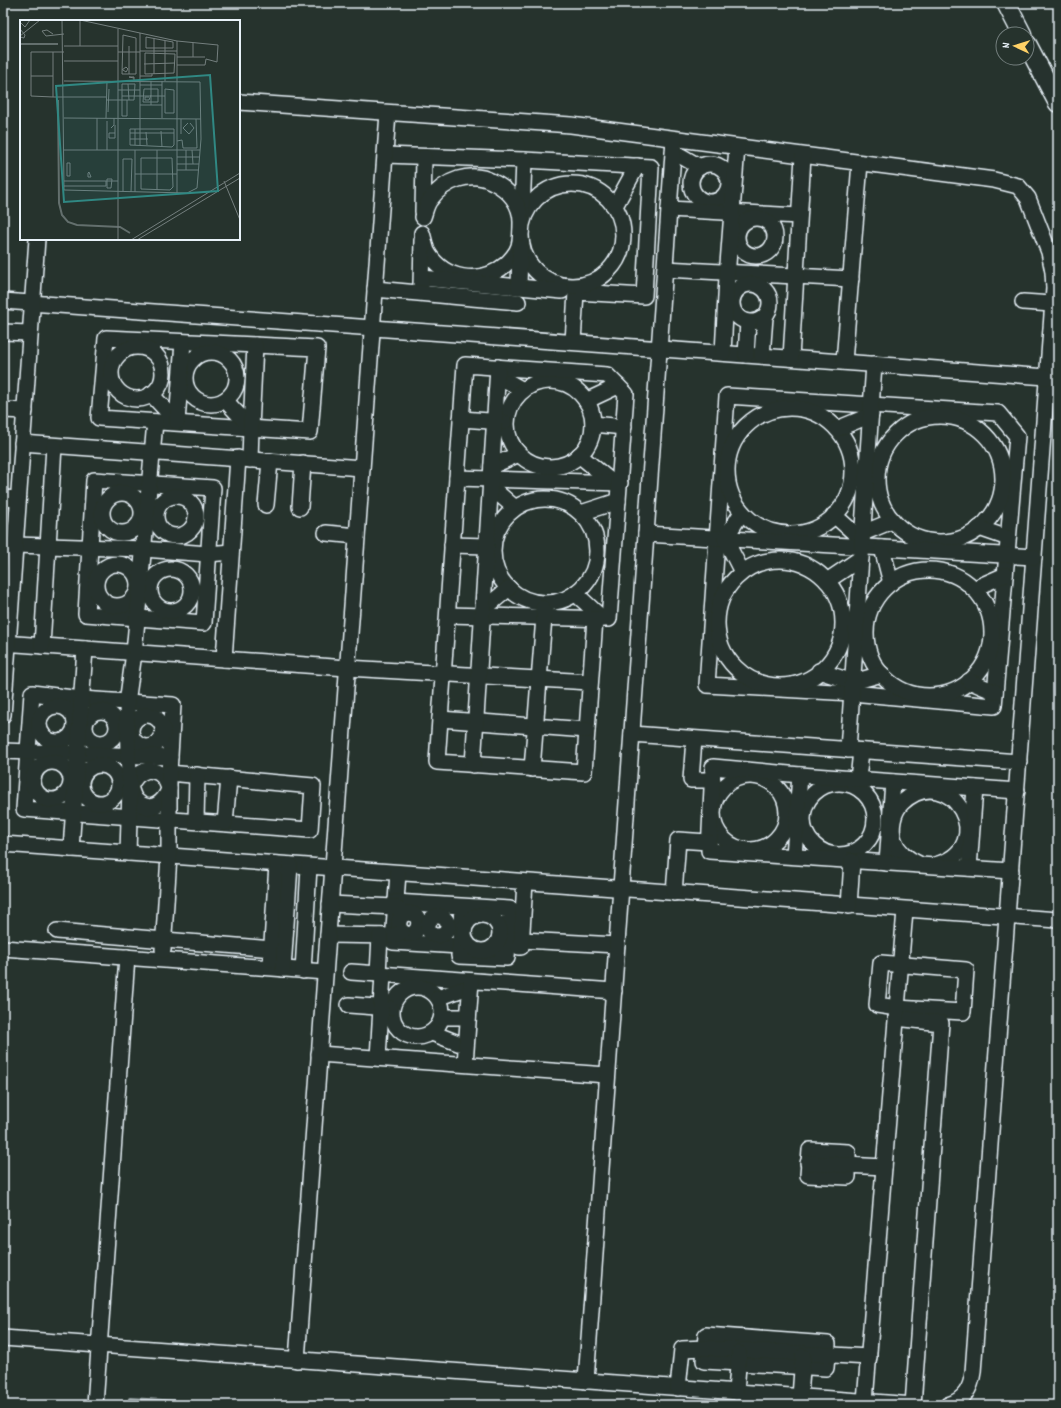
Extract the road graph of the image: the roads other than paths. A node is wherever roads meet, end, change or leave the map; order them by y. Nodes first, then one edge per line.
1 (1006, 3) edge
2 (1018, 26) edge
3 (1035, 59) edge
4 (240, 102) edge
5 (1058, 103) edge
6 (388, 113) junction
7 (714, 144) junction
8 (674, 146) junction
9 (736, 152) junction
10 (385, 155) junction
11 (803, 156) junction
12 (470, 158) junction
13 (524, 160) junction
14 (571, 162) junction
15 (424, 163) junction
16 (860, 163) junction
17 (637, 166) junction
18 (711, 167) junction
19 (471, 176) junction
20 (523, 177) junction
21 (672, 179) junction
22 (570, 184) junction
23 (502, 186) junction
24 (440, 188) junction
25 (543, 194) junction
26 (712, 194) junction
27 (615, 206) junction
28 (672, 209) junction
29 (776, 215) junction
30 (799, 216) junction
31 (423, 217) junction
32 (740, 220) junction
33 (521, 230) junction
34 (422, 233) junction
35 (775, 237) junction
36 (37, 240) edge
37 (624, 240) junction
38 (798, 240) junction
39 (647, 242) junction
40 (748, 254) junction
41 (436, 263) junction
42 (665, 269) junction
43 (498, 271) junction
44 (536, 271) junction
45 (728, 271) junction
46 (773, 275) junction
47 (796, 276) junction
48 (424, 278) junction
49 (601, 278) junction
50 (851, 279) junction
51 (748, 281) junction
52 (376, 289) junction
53 (518, 289) junction
54 (576, 292) junction
55 (421, 294) junction
56 (633, 295) junction
57 (3, 301) edge
58 (1022, 302) dead end
59 (32, 303) junction
60 (729, 303) junction
61 (1052, 304) junction
62 (794, 306) junction
63 (769, 307) junction
64 (748, 322) junction
65 (372, 328) junction
66 (3, 332) edge
67 (30, 333) junction
68 (105, 341) junction
69 (183, 342) junction
70 (573, 342) junction
71 (139, 343) junction
72 (255, 345) junction
73 (212, 347) junction
74 (659, 349) junction
75 (723, 353) junction
76 (119, 354) junction
77 (746, 355) junction
78 (197, 356) junction
79 (762, 356) junction
80 (157, 357) junction
81 (228, 358) junction
82 (791, 358) junction
83 (844, 362) junction
84 (874, 364) junction
85 (107, 370) junction
86 (498, 372) junction
87 (163, 374) junction
88 (183, 376) junction
89 (551, 376) junction
90 (1047, 377) junction
91 (238, 381) junction
92 (253, 383) junction
93 (618, 386) junction
94 (523, 390) junction
95 (120, 393) junction
96 (151, 394) junction
97 (744, 397) junction
98 (135, 399) junction
99 (225, 400) junction
100 (586, 401) junction
101 (203, 403) junction
102 (788, 403) junction
103 (3, 410) edge
104 (25, 411) junction
105 (938, 412) junction
106 (100, 413) junction
107 (871, 416) junction
108 (461, 419) junction
109 (134, 420) junction
110 (752, 420) junction
111 (155, 422) junction
112 (177, 422) junction
113 (501, 422) junction
114 (593, 424) junction
115 (206, 425) junction
116 (624, 427) junction
117 (251, 428) junction
118 (837, 429) junction
119 (1014, 432) junction
120 (895, 436) junction
121 (22, 443) junction
122 (54, 446) junction
123 (993, 446) junction
124 (153, 452) junction
125 (519, 454) junction
126 (579, 455) junction
127 (244, 459) junction
128 (270, 461) junction
129 (303, 463) junction
130 (725, 466) junction
131 (362, 468) junction
132 (549, 473) junction
133 (866, 475) junction
134 (491, 477) junction
135 (457, 478) junction
136 (616, 483) junction
137 (94, 484) junction
138 (1007, 485) junction
139 (150, 487) junction
140 (118, 491) junction
141 (212, 492) junction
142 (173, 494) junction
143 (3, 498) edge
144 (18, 499) junction
145 (549, 499) junction
146 (618, 501) junction
147 (266, 505) dead end
148 (300, 508) dead end
149 (515, 508) junction
150 (146, 510) junction
151 (97, 511) junction
152 (742, 512) junction
153 (199, 513) junction
154 (581, 513) junction
155 (834, 514) junction
156 (892, 521) junction
157 (136, 527) junction
158 (979, 528) junction
159 (113, 530) junction
160 (160, 530) junction
161 (190, 531) junction
162 (326, 533) dead end
163 (646, 534) junction
164 (174, 536) junction
165 (357, 536) junction
166 (779, 537) junction
167 (721, 538) junction
168 (1008, 538) junction
169 (862, 544) junction
170 (15, 545) junction
171 (48, 545) junction
172 (452, 545) junction
173 (487, 546) junction
174 (117, 548) junction
175 (882, 548) junction
176 (90, 549) junction
177 (144, 549) junction
178 (930, 551) junction
179 (173, 552) junction
180 (231, 552) junction
181 (208, 554) junction
182 (1006, 555) junction
183 (1034, 557) junction
184 (778, 560) junction
185 (596, 561) junction
186 (614, 561) junction
187 (117, 567) junction
188 (166, 570) junction
189 (928, 570) junction
190 (742, 572) junction
191 (186, 575) junction
192 (1005, 575) junction
193 (827, 581) junction
194 (92, 583) junction
195 (891, 583) junction
196 (143, 587) junction
197 (509, 588) junction
198 (973, 589) junction
199 (575, 593) junction
200 (195, 595) junction
201 (115, 606) junction
202 (543, 610) junction
203 (164, 611) junction
204 (483, 613) junction
205 (448, 615) junction
206 (138, 618) junction
207 (715, 618) junction
208 (599, 619) junction
209 (204, 620) junction
210 (855, 628) junction
211 (995, 639) junction
212 (6, 644) edge
213 (42, 646) junction
214 (85, 649) junction
215 (134, 653) junction
216 (224, 659) junction
217 (732, 664) junction
218 (5, 666) edge
219 (347, 668) junction
220 (708, 670) junction
221 (819, 671) junction
222 (443, 674) junction
223 (882, 674) junction
224 (478, 676) junction
225 (538, 679) junction
226 (968, 681) junction
227 (590, 682) junction
228 (852, 688) junction
229 (995, 692) junction
230 (4, 695) edge
231 (3, 715) edge
232 (440, 719) junction
233 (475, 722) junction
234 (535, 726) junction
235 (587, 730) junction
236 (632, 734) junction
237 (113, 737) junction
238 (68, 739) junction
239 (694, 739) junction
240 (855, 750) junction
241 (3, 752) edge
242 (27, 752) junction
243 (78, 754) junction
244 (43, 760) junction
245 (1019, 762) junction
246 (473, 765) junction
247 (532, 768) junction
248 (751, 773) junction
249 (197, 775) junction
250 (802, 776) junction
251 (228, 778) junction
252 (858, 779) junction
253 (716, 781) junction
254 (894, 784) junction
255 (124, 786) junction
256 (932, 788) junction
257 (1017, 791) junction
258 (780, 792) junction
259 (816, 792) junction
260 (975, 792) junction
261 (909, 796) junction
262 (869, 798) junction
263 (954, 799) junction
264 (60, 804) junction
265 (98, 804) junction
266 (146, 812) junction
267 (711, 812) junction
268 (795, 818) junction
269 (196, 821) junction
270 (225, 823) junction
271 (885, 826) junction
272 (969, 832) junction
273 (725, 840) junction
274 (810, 841) junction
275 (3, 844) edge
276 (708, 844) junction
277 (769, 844) junction
278 (71, 849) junction
279 (742, 851) junction
280 (900, 851) junction
281 (128, 853) junction
282 (792, 855) junction
283 (857, 855) junction
284 (168, 856) junction
285 (952, 858) junction
286 (884, 862) junction
287 (284, 865) junction
288 (926, 866) junction
289 (309, 867) junction
290 (969, 867) junction
291 (333, 868) junction
292 (1011, 872) junction
293 (398, 873) junction
294 (525, 882) junction
295 (282, 887) junction
296 (308, 888) junction
297 (621, 889) junction
298 (674, 893) junction
299 (330, 904) junction
300 (849, 906) junction
301 (905, 910) junction
302 (280, 914) junction
303 (306, 916) junction
304 (1008, 916) junction
305 (1058, 920) edge
306 (444, 928) junction
307 (57, 931) dead end
308 (328, 939) junction
309 (164, 940) junction
310 (305, 940) junction
311 (276, 942) junction
312 (617, 945) junction
313 (3, 948) edge
314 (127, 957) junction
315 (163, 960) junction
316 (900, 965) junction
317 (277, 969) junction
318 (303, 971) junction
319 (325, 972) junction
320 (351, 972) dead end
321 (383, 974) junction
322 (420, 982) junction
323 (471, 983) junction
324 (614, 991) junction
325 (400, 993) junction
326 (438, 998) junction
327 (349, 1005) dead end
328 (386, 1008) junction
329 (896, 1013) junction
330 (442, 1017) junction
331 (468, 1017) junction
332 (395, 1026) junction
333 (432, 1033) junction
334 (379, 1035) junction
335 (458, 1043) dead end
336 (319, 1054) junction
337 (378, 1058) junction
338 (465, 1064) junction
339 (608, 1075) junction
340 (808, 1163) dead end
341 (884, 1167) junction
342 (3, 1338) edge
343 (99, 1344) junction
344 (716, 1348) junction
345 (740, 1350) junction
346 (764, 1351) junction
347 (786, 1353) junction
348 (803, 1354) junction
349 (827, 1356) junction
350 (869, 1357) junction
351 (297, 1360) junction
352 (586, 1381) junction
353 (678, 1388) junction
354 (736, 1392) junction
355 (800, 1396) junction
356 (865, 1401) junction
357 (95, 1405) edge
358 (914, 1405) edge
359 (948, 1405) edge

1 - 2 street
3 - 5 street
4 - 6 street
6 - 8 street
6 - 10 street
7 - 8 street
7 - 9 street
7 - 18 street
8 - 18 street
8 - 21 street
9 - 11 street
9 - 18 street
9 - 26 street
10 - 15 street
10 - 52 street
11 - 16 street
11 - 30 street
12 - 13 street
12 - 15 street
12 - 19 street
13 - 14 street
13 - 20 street
14 - 17 street
14 - 22 street
15 - 24 street
15 - 31 street
16 - 50 street
16 - 61 street
17 - 27 street
17 - 39 street
18 - 26 street
18 - 26 street
19 - 23 street
19 - 24 street
20 - 23 street
20 - 25 street
20 - 33 street
21 - 26 street
21 - 28 street
22 - 25 street
22 - 27 street
23 - 33 street
24 - 31 street
25 - 33 street
26 - 28 street
26 - 28 street
26 - 32 street
26 - 32 street
27 - 37 street
28 - 42 street
29 - 30 street
29 - 32 street
29 - 35 street
30 - 38 street
31 - 34 street
32 - 35 street
32 - 40 street
32 - 45 street
33 - 43 street
33 - 44 street
33 - 53 street
34 - 41 street
34 - 48 street
35 - 38 street
35 - 40 street
35 - 46 street
36 - 59 street
37 - 39 street
37 - 49 street
38 - 47 street
39 - 56 street
40 - 45 street
40 - 51 street
41 - 43 street
41 - 48 street
42 - 45 street
42 - 74 street
43 - 53 street
44 - 49 street
44 - 53 street
45 - 51 street
45 - 60 street
46 - 47 street
46 - 51 street
46 - 63 street
47 - 50 street
47 - 62 street
48 - 53 street
48 - 55 street
49 - 56 street
50 - 83 street
51 - 60 street
51 - 63 street
52 - 55 street
52 - 65 street
53 - 54 street
53 - 55 street
54 - 56 street
54 - 70 street
57 - 59 street
58 - 61 street
59 - 65 street
59 - 67 street
60 - 64 street
60 - 75 street
61 - 90 street
62 - 63 street
62 - 82 street
63 - 64 street
63 - 79 street
64 - 77 street
65 - 70 street
65 - 131 street
66 - 67 street
67 - 104 street
68 - 71 street
68 - 76 street
68 - 85 street
69 - 71 street
69 - 73 street
69 - 78 street
69 - 80 street
69 - 88 street
70 - 74 street
71 - 76 street
71 - 80 street
72 - 73 street
72 - 81 street
72 - 92 street
72 - 117 street
73 - 78 street
73 - 81 street
74 - 75 street
74 - 163 street
75 - 77 street
76 - 85 street
77 - 79 street
78 - 88 street
79 - 82 street
80 - 87 street
81 - 91 street
82 - 83 street
83 - 84 street
84 - 90 street
84 - 107 street
85 - 95 street
85 - 106 street
86 - 89 street
86 - 94 street
86 - 108 street
86 - 113 street
87 - 88 street
87 - 96 street
88 - 101 street
88 - 112 street
89 - 93 street
89 - 94 street
89 - 100 street
90 - 183 street
91 - 92 street
91 - 99 street
92 - 117 street
93 - 100 street
93 - 116 street
94 - 113 street
95 - 98 street
95 - 106 street
96 - 98 street
96 - 112 street
97 - 102 street
97 - 110 street
97 - 130 street
98 - 109 street
99 - 101 street
99 - 117 street
100 - 114 street
101 - 112 street
101 - 115 street
102 - 107 street
102 - 110 street
102 - 118 street
103 - 104 street
104 - 121 street
105 - 107 street
105 - 119 street
105 - 120 street
105 - 123 street
106 - 109 street
107 - 118 street
107 - 120 street
107 - 133 street
108 - 113 street
108 - 135 street
109 - 111 street
110 - 130 street
111 - 112 street
111 - 124 street
112 - 115 street
113 - 125 street
113 - 134 street
114 - 116 street
114 - 126 street
115 - 117 street
116 - 136 street
117 - 127 street
118 - 133 street
119 - 123 street
119 - 138 street
120 - 133 street
121 - 122 street
121 - 144 street
122 - 124 street
122 - 171 street
123 - 138 street
124 - 127 street
124 - 139 street
125 - 132 street
125 - 134 street
126 - 132 street
126 - 136 street
127 - 128 street
127 - 180 street
128 - 129 street
128 - 147 street
129 - 131 street
129 - 148 street
130 - 152 street
130 - 167 street
131 - 165 street
132 - 134 street
132 - 136 street
132 - 145 street
133 - 155 street
133 - 156 street
133 - 169 street
134 - 135 street
134 - 149 street
134 - 173 street
135 - 172 street
136 - 146 street
137 - 140 street
137 - 140 street
137 - 151 street
138 - 158 street
138 - 168 street
139 - 140 street
139 - 142 street
139 - 150 street
140 - 150 street
140 - 151 street
141 - 142 street
141 - 153 street
141 - 153 street
142 - 150 street
142 - 153 street
143 - 144 street
144 - 170 street
145 - 149 street
145 - 154 street
146 - 154 street
146 - 186 street
149 - 197 street
150 - 157 street
150 - 160 street
150 - 177 street
151 - 159 street
151 - 176 street
152 - 166 street
152 - 167 street
153 - 161 street
153 - 181 street
154 - 185 street
155 - 166 street
155 - 169 street
156 - 158 street
156 - 169 street
157 - 159 street
157 - 177 street
158 - 168 street
159 - 174 street
159 - 176 street
160 - 164 street
160 - 177 street
161 - 164 street
161 - 181 street
162 - 165 street
163 - 167 street
163 - 236 street
164 - 179 street
165 - 219 street
166 - 167 street
166 - 169 street
166 - 184 street
167 - 190 street
167 - 207 street
168 - 182 street
169 - 175 street
169 - 193 street
169 - 210 street
170 - 171 street
170 - 212 street
171 - 176 street
171 - 213 street
172 - 173 street
172 - 205 street
173 - 204 street
174 - 176 street
174 - 177 street
174 - 187 street
175 - 178 street
175 - 195 street
176 - 187 street
176 - 194 street
177 - 179 street
177 - 187 street
177 - 188 street
177 - 196 street
178 - 182 street
178 - 189 street
179 - 181 street
179 - 188 street
180 - 181 street
180 - 216 street
181 - 191 street
181 - 200 street
182 - 183 street
182 - 192 street
183 - 245 street
184 - 190 street
184 - 193 street
185 - 186 street
185 - 199 street
186 - 208 street
187 - 194 street
187 - 196 street
188 - 191 street
188 - 196 street
189 - 195 street
189 - 198 street
190 - 207 street
191 - 200 street
192 - 198 street
192 - 211 street
193 - 210 street
194 - 201 street
194 - 201 street
195 - 210 street
196 - 201 street
196 - 203 street
196 - 206 street
197 - 202 street
197 - 204 street
198 - 211 street
199 - 202 street
199 - 208 street
200 - 203 street
200 - 209 street
200 - 209 street
201 - 206 street
202 - 204 street
202 - 208 street
202 - 225 street
203 - 206 street
203 - 209 street
204 - 205 street
204 - 224 street
205 - 222 street
206 - 215 street
207 - 217 street
207 - 220 street
208 - 227 street
210 - 221 street
210 - 223 street
210 - 228 street
211 - 226 street
211 - 229 street
212 - 213 street
212 - 218 street
213 - 214 street
214 - 215 street
214 - 237 street
215 - 216 street
215 - 237 street
216 - 219 street
217 - 220 street
217 - 221 street
218 - 230 street
219 - 222 street
219 - 291 street
220 - 228 street
221 - 228 street
222 - 224 street
222 - 232 street
223 - 226 street
223 - 228 street
224 - 225 street
224 - 233 street
225 - 227 street
225 - 234 street
226 - 229 street
227 - 235 street
228 - 229 street
228 - 240 street
230 - 231 street
232 - 233 street
232 - 246 street
233 - 234 street
233 - 246 street
234 - 235 street
234 - 247 street
235 - 247 street
236 - 239 street
236 - 297 street
237 - 237 street
237 - 237 street
237 - 238 street
237 - 242 street
237 - 243 street
237 - 243 street
237 - 243 street
237 - 244 street
237 - 244 street
237 - 249 street
237 - 255 street
237 - 255 street
237 - 264 street
237 - 265 street
237 - 266 street
238 - 243 street
238 - 244 street
239 - 240 street
239 - 253 street
240 - 245 street
240 - 252 street
241 - 242 street
242 - 244 street
242 - 244 street
243 - 244 street
244 - 264 street
244 - 264 street
245 - 257 street
246 - 247 street
248 - 250 street
248 - 253 street
248 - 253 street
248 - 258 street
249 - 251 street
249 - 269 street
250 - 252 street
250 - 258 street
250 - 259 street
250 - 268 street
251 - 270 street
251 - 270 street
252 - 254 street
253 - 267 street
254 - 256 street
254 - 261 street
254 - 262 street
254 - 271 street
255 - 265 street
255 - 266 street
256 - 260 street
256 - 261 street
256 - 263 street
257 - 260 street
257 - 292 street
258 - 268 street
259 - 262 street
259 - 268 street
260 - 263 street
260 - 272 street
261 - 271 street
262 - 271 street
263 - 272 street
264 - 265 street
264 - 278 street
265 - 266 street
265 - 266 street
266 - 269 street
266 - 281 street
266 - 284 street
267 - 273 street
267 - 276 street
268 - 274 street
268 - 277 street
268 - 282 street
269 - 270 street
271 - 280 street
271 - 283 street
271 - 286 street
272 - 285 street
272 - 290 street
273 - 276 street
273 - 279 street
274 - 282 street
274 - 283 street
275 - 278 street
276 - 279 street
276 - 298 street
277 - 279 street
277 - 282 street
278 - 281 street
279 - 282 street
280 - 286 street
280 - 288 street
281 - 284 street
282 - 283 street
283 - 286 street
283 - 300 street
284 - 287 street
284 - 309 street
285 - 288 street
285 - 290 street
286 - 288 street
287 - 289 street
287 - 295 street
288 - 290 street
289 - 291 street
289 - 296 street
290 - 292 street
291 - 293 street
291 - 299 street
292 - 304 street
293 - 294 street
293 - 306 street
294 - 297 street
294 - 306 street
295 - 296 street
295 - 302 street
296 - 299 street
296 - 303 street
297 - 298 street
297 - 312 street
298 - 300 street
299 - 303 street
299 - 306 street
299 - 308 street
300 - 301 street
301 - 304 street
301 - 316 street
302 - 303 street
302 - 311 street
303 - 310 street
304 - 305 street
304 - 359 street
306 - 306 street
306 - 308 street
306 - 312 street
306 - 321 street
307 - 309 street
308 - 310 street
308 - 319 street
309 - 311 street
309 - 315 street
310 - 311 street
310 - 318 street
311 - 317 street
312 - 324 street
313 - 314 street
314 - 315 street
314 - 343 street
315 - 317 street
316 - 329 street
316 - 329 street
317 - 318 street
318 - 319 street
319 - 336 street
320 - 321 street
321 - 322 street
321 - 325 street
321 - 328 street
322 - 323 street
322 - 325 street
322 - 326 street
323 - 324 street
323 - 326 street
323 - 331 street
324 - 339 street
325 - 328 street
326 - 330 street
327 - 328 street
328 - 332 street
328 - 334 street
329 - 341 street
329 - 358 street
330 - 331 street
330 - 333 street
331 - 338 street
332 - 333 street
332 - 334 street
333 - 335 street
334 - 337 street
336 - 337 street
336 - 351 street
337 - 338 street
338 - 339 street
339 - 352 street
340 - 341 street
341 - 350 street
342 - 343 street
343 - 351 street
343 - 357 street
344 - 345 street
344 - 345 street
344 - 353 street
345 - 346 street
345 - 346 street
345 - 354 street
346 - 347 street
346 - 347 street
347 - 348 street
347 - 348 street
348 - 349 street
348 - 349 street
348 - 355 street
349 - 350 street
350 - 356 street
351 - 352 street
352 - 353 street
353 - 354 street
354 - 355 street
355 - 356 street
356 - 358 street

